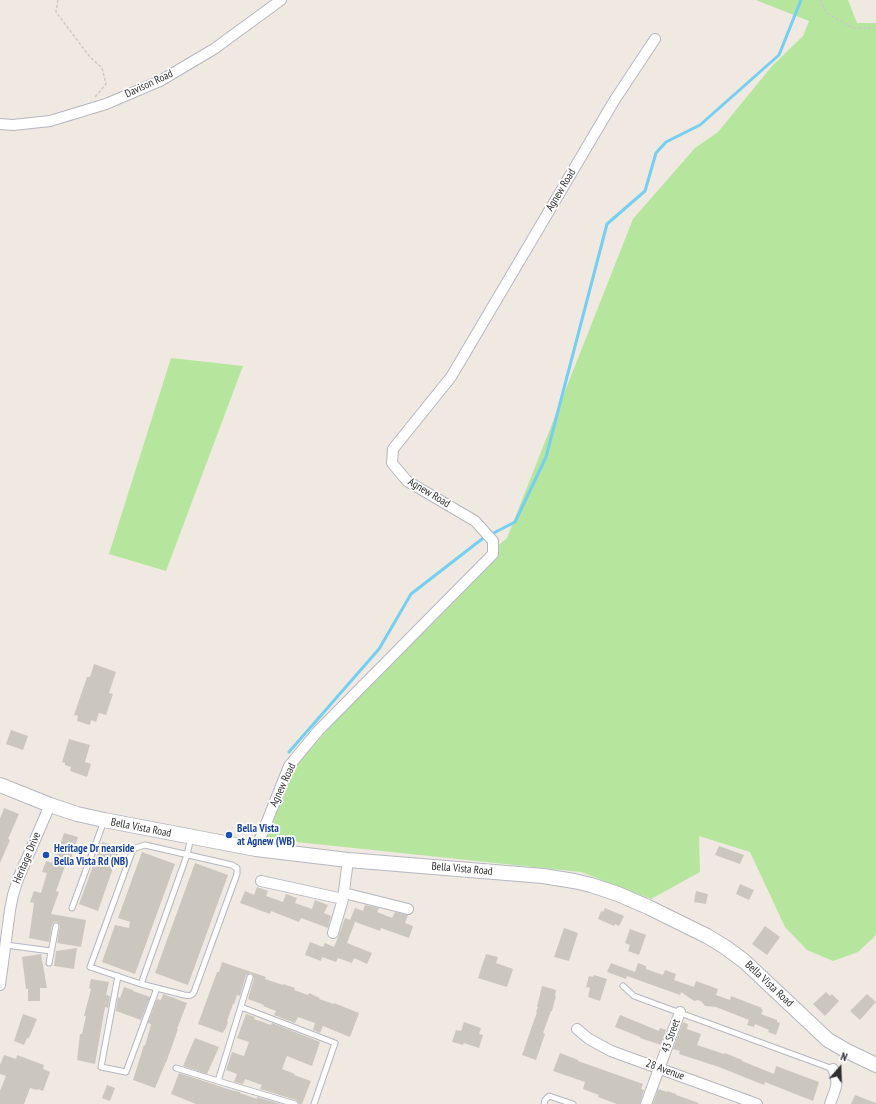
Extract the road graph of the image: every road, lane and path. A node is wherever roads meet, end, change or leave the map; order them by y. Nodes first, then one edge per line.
1 (58, 0) edge
2 (281, 0) edge
3 (820, 0) edge
4 (876, 28) edge
5 (655, 39) dead end
6 (95, 97) dead end
7 (0, 124) edge
8 (0, 785) edge
9 (50, 805) junction
10 (104, 820) junction
11 (191, 837) junction
12 (256, 849) junction
13 (188, 855) junction
14 (348, 860) junction
15 (261, 881) dead end
16 (344, 896) junction
17 (72, 908) dead end
18 (408, 909) dead end
19 (56, 926) dead end
20 (333, 933) dead end
21 (6, 945) junction
22 (51, 951) junction
23 (49, 963) dead end
24 (118, 976) junction
25 (250, 977) dead end
26 (140, 984) junction
27 (0, 985) edge
28 (623, 986) dead end
29 (157, 988) junction
30 (241, 1007) junction
31 (680, 1012) junction
32 (576, 1029) dead end
33 (876, 1065) edge
34 (176, 1068) dead end
35 (659, 1068) junction
36 (832, 1069) joint
37 (218, 1081) junction
38 (296, 1104) edge
39 (314, 1104) edge
40 (544, 1104) edge
41 (573, 1104) edge
42 (646, 1104) edge
43 (757, 1104) edge
44 (830, 1104) edge

1 - 6 path
2 - 7 street, Davison Road
3 - 4 path
5 - 12 street, Agnew Road
8 - 9 street, Bella Vista Road
9 - 10 street, Bella Vista Road
9 - 21 street, Heritage Drive
10 - 11 street, Bella Vista Road
10 - 17 lane
11 - 12 street, Bella Vista Road
11 - 13 lane
12 - 14 street, Bella Vista Road
13 - 24 lane
13 - 26 lane
13 - 29 lane
14 - 16 street
14 - 33 street, Bella Vista Road
15 - 16 street
16 - 18 street
16 - 20 street
19 - 22 lane
21 - 22 lane
21 - 27 street, Heritage Drive
22 - 23 lane
24 - 26 lane
24 - 29 lane
25 - 30 lane
26 - 29 lane
28 - 31 lane
30 - 37 lane
30 - 39 lane
31 - 35 street, 43 Street
31 - 36 lane
32 - 35 street, 28 Avenue
34 - 37 lane
35 - 42 street, 43 Street
35 - 43 street, 28 Avenue
36 - 44 street
37 - 38 lane
40 - 41 lane

